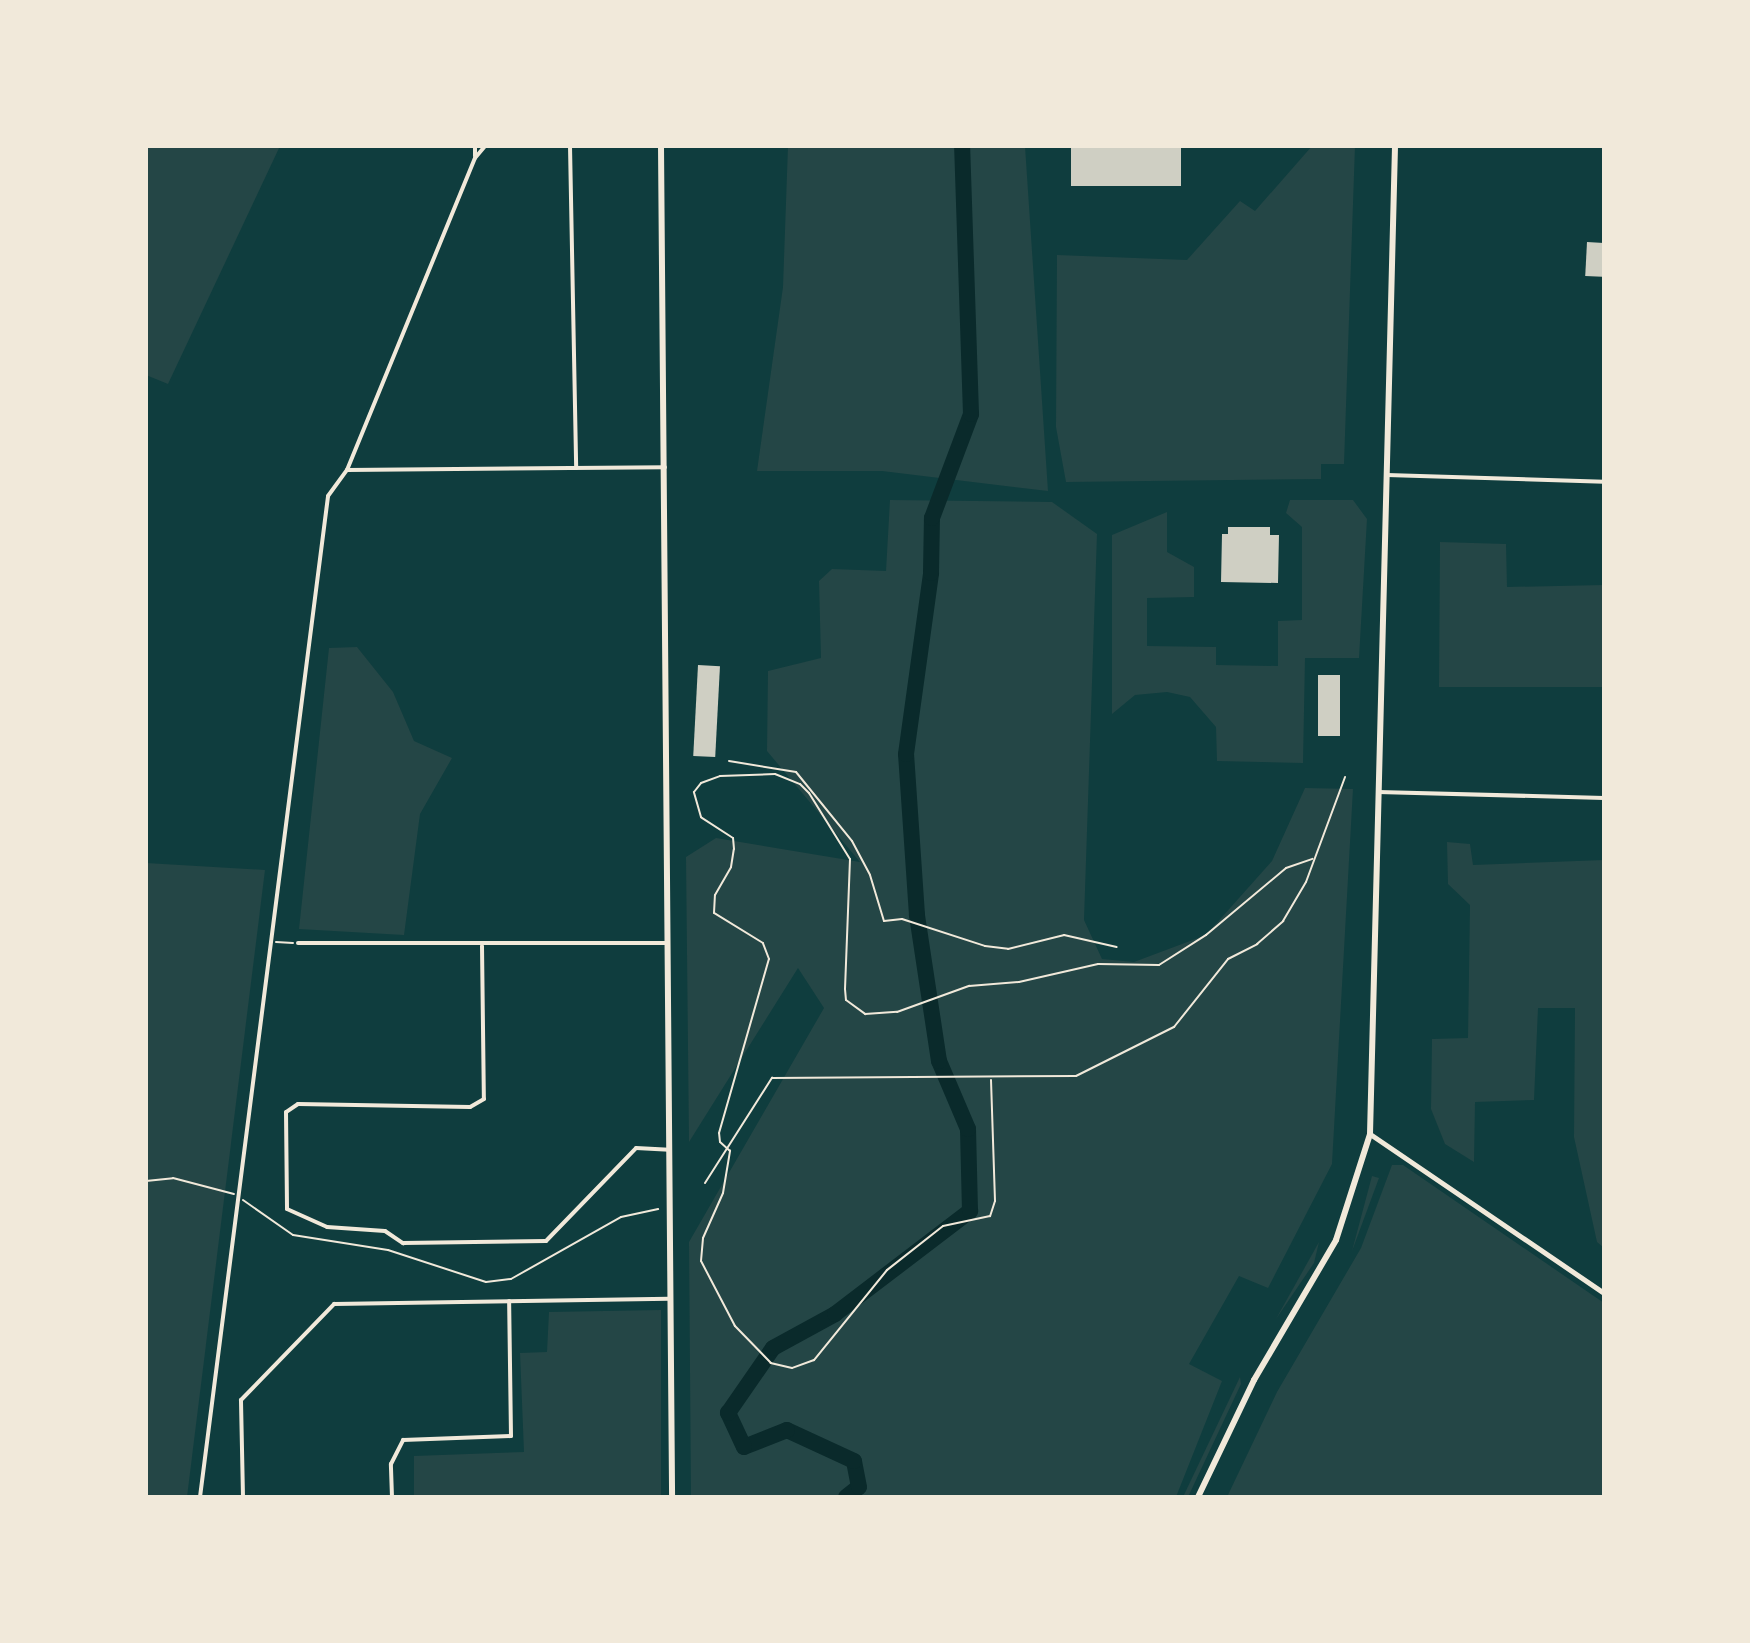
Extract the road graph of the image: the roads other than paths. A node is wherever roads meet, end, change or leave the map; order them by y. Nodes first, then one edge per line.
1 (475, 146) edge
2 (485, 146) edge
3 (570, 146) edge
4 (661, 146) edge
5 (1395, 146) edge
6 (475, 158) junction
7 (665, 467) junction
8 (576, 468) junction
9 (347, 470) junction
10 (1387, 475) junction
11 (1604, 482) edge
12 (1378, 792) junction
13 (1604, 798) edge
14 (298, 943) road end
15 (668, 943) junction
16 (482, 946) junction
17 (1370, 1134) junction
18 (670, 1150) junction
19 (1604, 1293) edge
20 (671, 1299) junction
21 (509, 1301) junction
22 (200, 1497) edge
23 (243, 1497) edge
24 (392, 1497) edge
25 (672, 1497) edge
26 (1198, 1497) edge

1 - 6 street
2 - 6 street
3 - 8 street
4 - 7 main road
5 - 10 main road
6 - 9 street
7 - 8 street
7 - 15 main road
8 - 9 street
9 - 22 street
10 - 11 street
10 - 12 main road
12 - 13 street
12 - 17 main road
14 - 16 street
15 - 16 street
15 - 18 main road
16 - 18 street
17 - 19 street
17 - 26 main road
18 - 20 main road
20 - 21 street
20 - 25 main road
21 - 23 street
21 - 24 street

